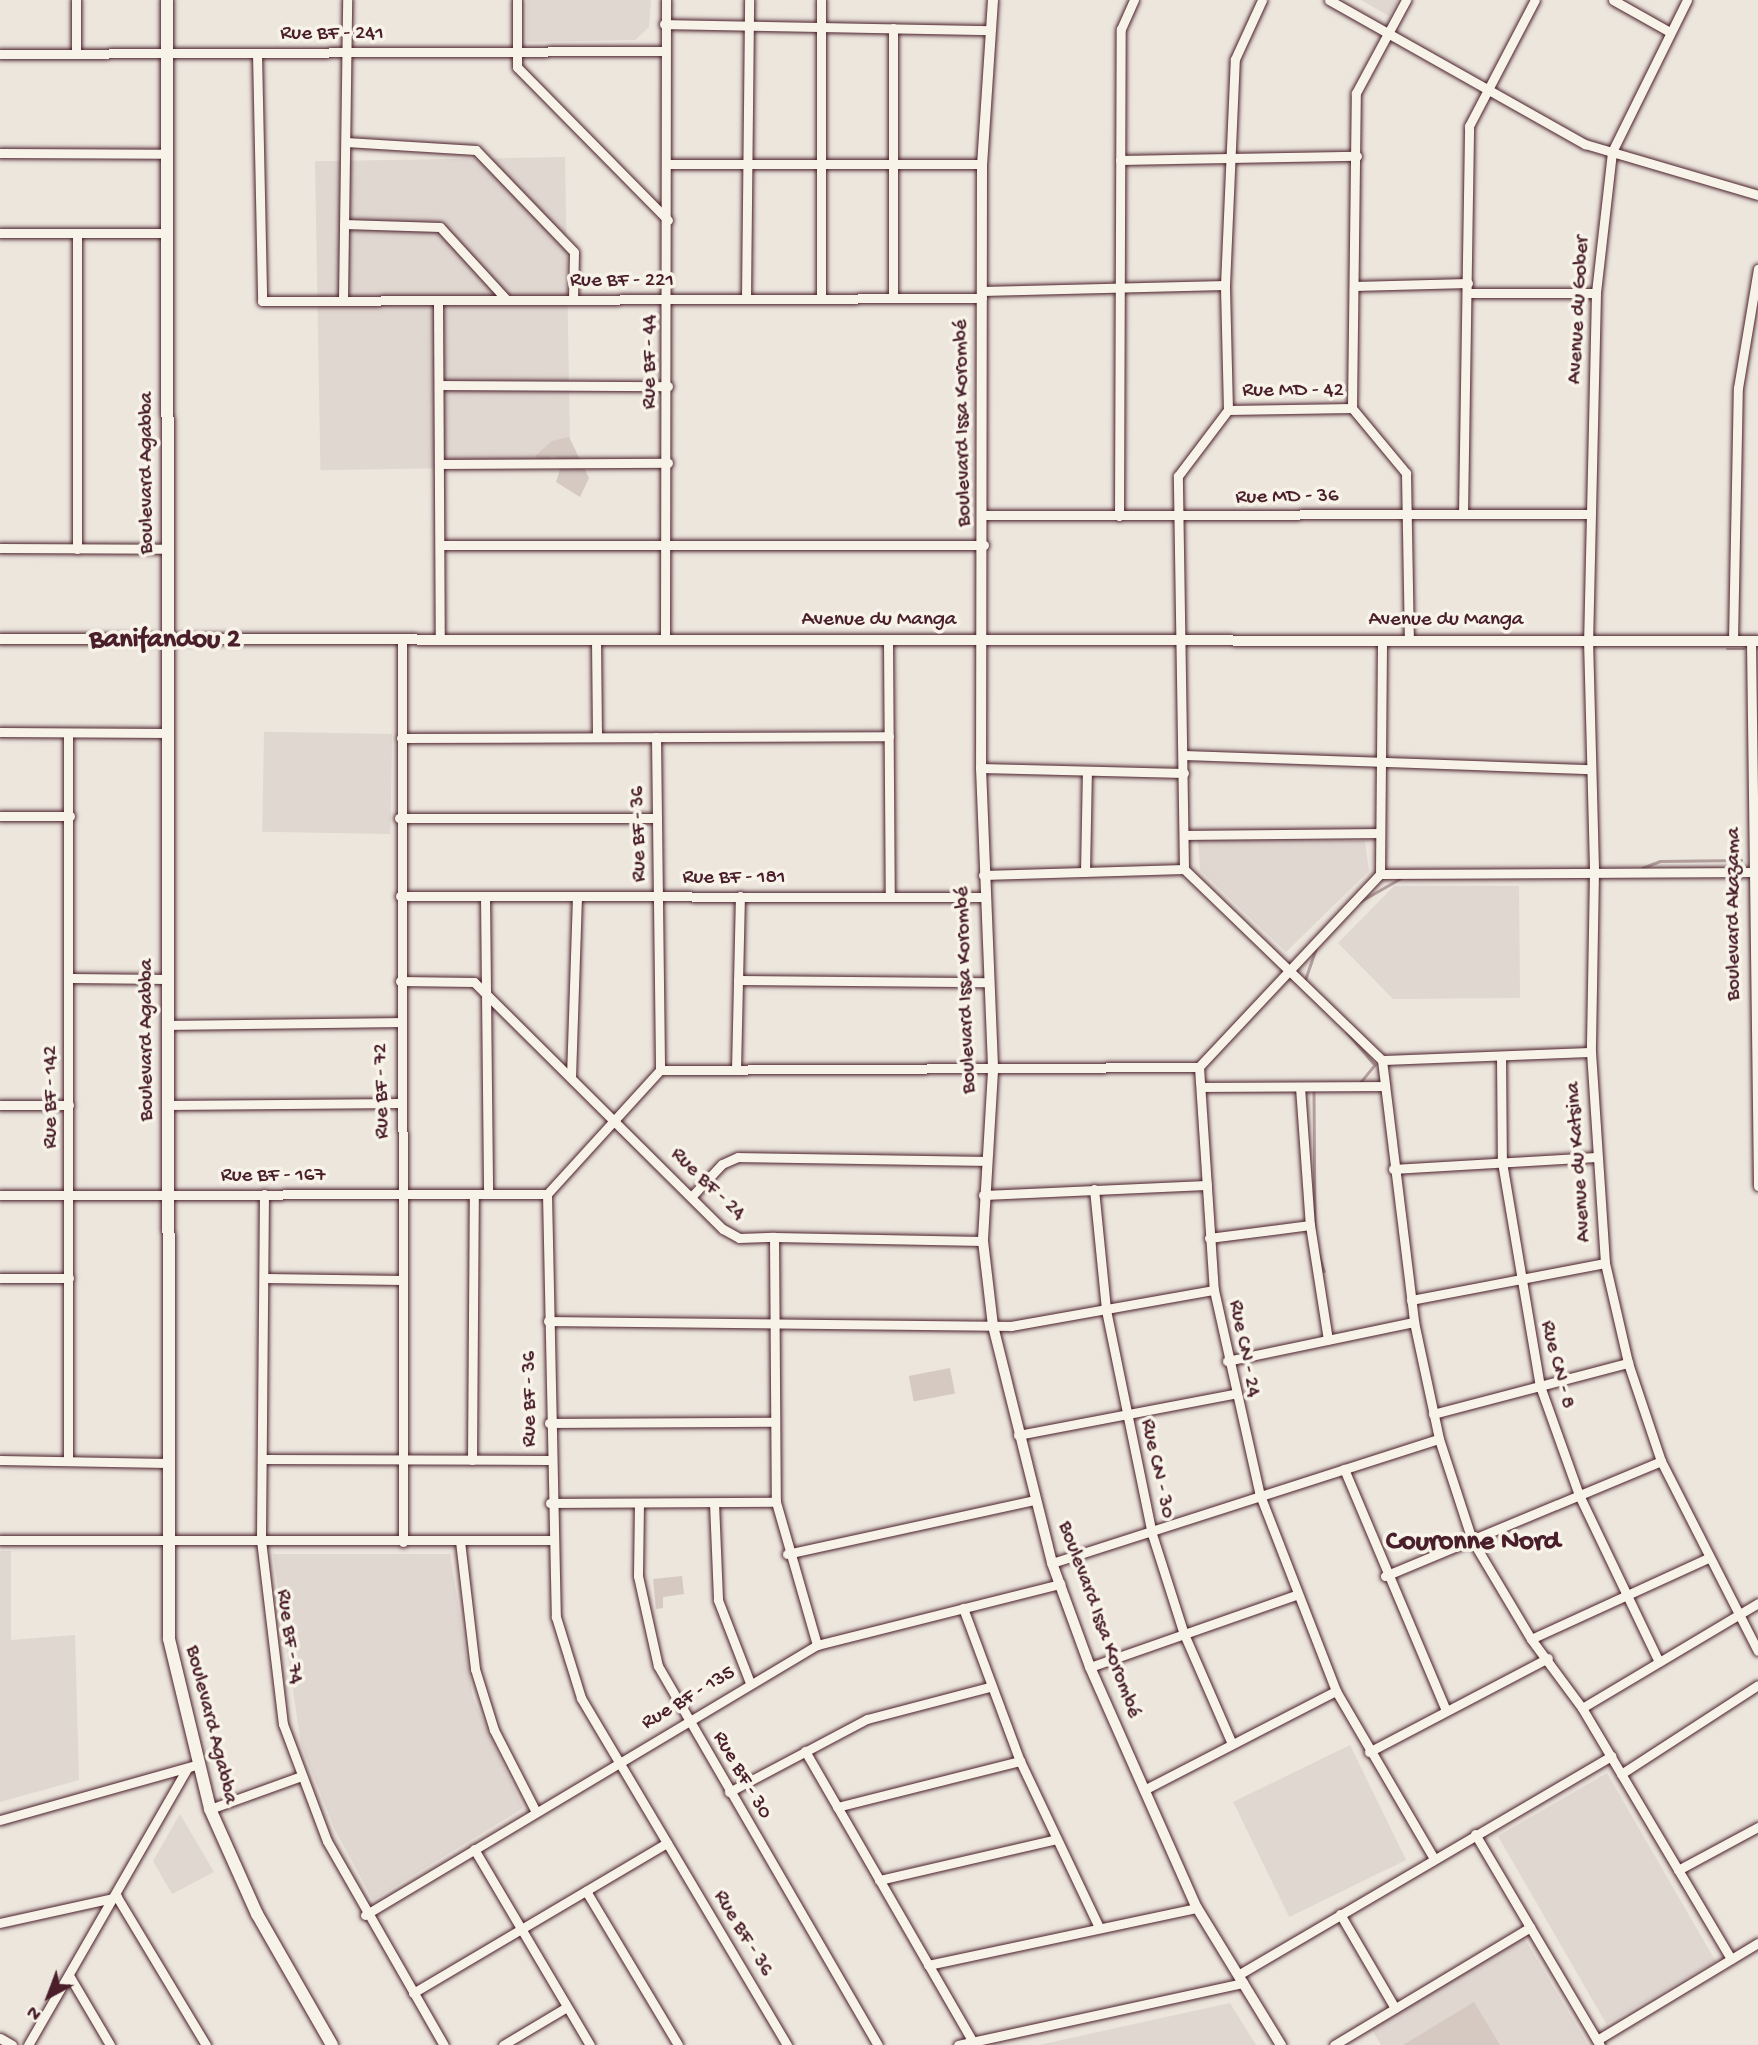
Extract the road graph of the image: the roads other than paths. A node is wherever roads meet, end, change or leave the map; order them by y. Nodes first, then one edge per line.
1 (76, 0) edge
2 (167, 0) edge
3 (348, 0) edge
4 (517, 0) edge
5 (666, 0) edge
6 (749, 0) edge
7 (821, 0) edge
8 (1134, 0) edge
9 (1262, 0) edge
10 (1329, 0) edge
11 (1406, 0) edge
12 (1535, 0) edge
13 (1613, 0) edge
14 (1686, 0) edge
15 (990, 1) edge
16 (664, 24) junction
17 (747, 27) junction
18 (820, 28) junction
19 (893, 28) junction
20 (988, 30) junction
21 (1670, 32) junction
22 (1387, 33) junction
23 (664, 51) junction
24 (347, 52) junction
25 (76, 53) junction
26 (167, 53) junction
27 (257, 53) junction
28 (517, 53) junction
29 (0, 54) edge
30 (1485, 88) junction
31 (345, 142) junction
32 (1612, 152) junction
33 (0, 153) edge
34 (166, 154) junction
35 (1357, 156) junction
36 (1230, 158) junction
37 (1120, 160) junction
38 (744, 162) junction
39 (820, 162) junction
40 (894, 162) junction
41 (667, 164) junction
42 (982, 164) junction
43 (1758, 195) edge
44 (668, 220) junction
45 (344, 224) junction
46 (0, 233) edge
47 (77, 233) junction
48 (167, 233) junction
49 (1758, 269) edge
50 (1225, 285) junction
51 (1354, 286) junction
52 (1468, 288) junction
53 (1122, 291) junction
54 (1596, 293) junction
55 (982, 295) junction
56 (573, 299) junction
57 (669, 299) junction
58 (746, 299) junction
59 (821, 299) junction
60 (893, 299) junction
61 (343, 300) junction
62 (438, 300) junction
63 (507, 300) junction
64 (439, 385) junction
65 (668, 386) junction
66 (1352, 408) junction
67 (1228, 410) junction
68 (668, 463) junction
69 (440, 464) junction
70 (984, 514) junction
71 (1409, 514) junction
72 (1464, 514) junction
73 (1591, 514) junction
74 (1119, 516) junction
75 (1179, 518) junction
76 (442, 545) junction
77 (667, 545) junction
78 (984, 545) junction
79 (0, 548) edge
80 (77, 549) junction
81 (166, 549) junction
82 (440, 637) junction
83 (0, 639) edge
84 (402, 639) junction
85 (596, 639) junction
86 (1182, 639) junction
87 (1588, 639) junction
88 (665, 640) junction
89 (985, 640) junction
90 (1382, 640) junction
91 (1409, 640) junction
92 (165, 641) junction
93 (888, 641) junction
94 (1733, 641) junction
95 (1754, 641) edge
96 (0, 732) edge
97 (68, 733) junction
98 (168, 733) junction
99 (889, 736) junction
100 (597, 737) junction
101 (656, 737) junction
102 (401, 738) junction
103 (1184, 755) junction
104 (1380, 762) junction
105 (981, 768) junction
106 (1591, 769) junction
107 (1087, 771) junction
108 (1184, 774) junction
109 (0, 816) edge
110 (70, 816) junction
111 (399, 818) junction
112 (657, 818) junction
113 (1378, 833) junction
114 (1185, 835) junction
115 (1184, 869) junction
116 (1085, 872) junction
117 (1594, 872) junction
118 (1755, 872) edge
119 (1380, 874) junction
120 (983, 875) junction
121 (400, 896) junction
122 (485, 896) junction
123 (577, 896) junction
124 (740, 896) junction
125 (890, 896) junction
126 (985, 897) junction
127 (658, 898) junction
128 (1286, 971) junction
129 (71, 978) junction
130 (168, 979) junction
131 (738, 980) junction
132 (400, 981) junction
133 (989, 982) junction
134 (485, 990) junction
135 (400, 1022) junction
136 (169, 1025) junction
137 (1591, 1052) junction
138 (1501, 1056) junction
139 (1382, 1060) junction
140 (1199, 1067) junction
141 (660, 1070) junction
142 (736, 1070) junction
143 (993, 1071) junction
144 (571, 1077) junction
145 (1385, 1086) junction
146 (1201, 1087) junction
147 (1300, 1087) junction
148 (401, 1103) junction
149 (0, 1105) edge
150 (69, 1105) junction
151 (167, 1105) junction
152 (615, 1120) junction
153 (1596, 1157) junction
154 (985, 1161) junction
155 (1502, 1162) junction
156 (1393, 1170) junction
157 (1207, 1185) junction
158 (1758, 1186) edge
159 (1094, 1189) junction
160 (264, 1194) junction
161 (401, 1194) junction
162 (474, 1194) junction
163 (488, 1194) junction
164 (547, 1194) junction
165 (0, 1195) edge
166 (69, 1195) junction
167 (166, 1195) junction
168 (983, 1195) junction
169 (692, 1196) junction
170 (1310, 1225) junction
171 (774, 1237) junction
172 (1209, 1238) junction
173 (983, 1241) junction
174 (1605, 1264) junction
175 (1518, 1276) junction
176 (0, 1278) edge
177 (69, 1278) junction
178 (266, 1278) junction
179 (402, 1280) junction
180 (1214, 1290) junction
181 (1411, 1300) junction
182 (1106, 1310) junction
183 (548, 1321) junction
184 (1414, 1322) junction
185 (771, 1323) junction
186 (993, 1326) junction
187 (1328, 1340) junction
188 (1227, 1361) junction
189 (1628, 1363) junction
190 (1540, 1386) junction
191 (1233, 1394) junction
192 (1126, 1413) junction
193 (1433, 1413) junction
194 (773, 1422) junction
195 (549, 1423) junction
196 (1018, 1435) junction
197 (1439, 1439) junction
198 (262, 1459) junction
199 (0, 1460) edge
200 (549, 1460) junction
201 (68, 1461) junction
202 (402, 1461) junction
203 (472, 1461) junction
204 (1661, 1461) junction
205 (167, 1463) junction
206 (1344, 1469) junction
207 (1260, 1495) junction
208 (1579, 1495) junction
209 (1035, 1500) junction
210 (776, 1502) junction
211 (550, 1503) junction
212 (639, 1503) junction
213 (714, 1503) junction
214 (1152, 1534) junction
215 (0, 1540) edge
216 (165, 1540) junction
217 (261, 1540) junction
218 (550, 1540) junction
219 (1472, 1540) junction
220 (460, 1541) junction
221 (403, 1542) junction
222 (787, 1554) junction
223 (1708, 1558) junction
224 (1052, 1563) junction
225 (1385, 1576) junction
226 (1060, 1584) junction
227 (1296, 1595) junction
228 (1625, 1596) junction
229 (1758, 1603) edge
230 (963, 1608) junction
231 (1737, 1615) junction
232 (1184, 1634) junction
233 (1531, 1639) junction
234 (817, 1645) junction
235 (1758, 1651) edge
236 (1548, 1658) junction
237 (1659, 1662) junction
238 (1090, 1667) junction
239 (750, 1683) junction
240 (1758, 1685) edge
241 (989, 1687) junction
242 (1336, 1691) junction
243 (1582, 1708) junction
244 (1446, 1710) junction
245 (688, 1719) junction
246 (1232, 1744) junction
247 (805, 1751) junction
248 (1368, 1752) junction
249 (1611, 1756) junction
250 (618, 1761) junction
251 (1020, 1761) junction
252 (191, 1767) junction
253 (1621, 1774) junction
254 (299, 1777) junction
255 (1144, 1790) junction
256 (729, 1792) junction
257 (837, 1807) junction
258 (210, 1809) junction
259 (536, 1812) junction
260 (0, 1820) edge
261 (1758, 1827) edge
262 (1475, 1834) junction
263 (1056, 1839) junction
264 (667, 1843) junction
265 (474, 1849) junction
266 (1434, 1859) junction
267 (1678, 1870) junction
268 (879, 1880) junction
269 (586, 1891) junction
270 (117, 1897) junction
271 (1197, 1908) junction
272 (1340, 1914) junction
273 (365, 1915) junction
274 (0, 1923) edge
275 (1099, 1927) junction
276 (1530, 1927) junction
277 (521, 1929) junction
278 (1758, 1942) edge
279 (1731, 1959) junction
280 (928, 1965) junction
281 (70, 1978) junction
282 (1241, 1979) junction
283 (413, 1993) junction
284 (567, 2007) junction
285 (1395, 2008) junction
286 (0, 2038) edge
287 (972, 2042) junction
288 (1598, 2043) edge
289 (12, 2045) edge
290 (28, 2045) edge
291 (110, 2045) edge
292 (206, 2045) edge
293 (332, 2045) edge
294 (444, 2045) edge
295 (503, 2045) edge
296 (590, 2045) edge
297 (678, 2045) edge
298 (787, 2045) edge
299 (878, 2045) edge
300 (958, 2045) edge
301 (1281, 2045) edge
302 (1334, 2045) edge

1 - 25 street
2 - 26 main road, Boulevard Agabba
3 - 24 street
4 - 28 street
5 - 16 street, Rue BF - 44
6 - 17 street
7 - 18 street
8 - 37 street
9 - 36 street
10 - 22 street
11 - 22 street
12 - 30 street
13 - 21 street
14 - 21 street, Avenue du Gober
15 - 20 street, Boulevard Issa Korombé
16 - 17 street
16 - 23 street, Rue BF - 44
17 - 18 street
17 - 38 street
18 - 19 street
18 - 39 street
19 - 20 street
19 - 40 street
20 - 42 street, Boulevard Issa Korombé
21 - 32 street, Avenue du Gober
22 - 30 street
22 - 35 street
23 - 28 street, Rue BF - 241
23 - 41 street, Rue BF - 44
24 - 27 street, Rue BF - 241
24 - 28 street, Rue BF - 241
24 - 31 street
25 - 26 street, Rue BF - 241
25 - 29 street, Rue BF - 241
26 - 27 street, Rue BF - 241
26 - 34 main road, Boulevard Agabba
27 - 61 street, Rue BF - 221
28 - 44 street
30 - 32 street
30 - 52 street
31 - 45 street
31 - 56 street
32 - 43 street
32 - 54 street, Avenue du Gober
33 - 34 street
34 - 48 main road, Boulevard Agabba
35 - 36 street
35 - 51 street
36 - 37 street
36 - 50 street
37 - 53 street
38 - 39 street
38 - 41 street
38 - 58 street
39 - 40 street
39 - 59 street
40 - 42 street
40 - 60 street
41 - 44 street, Rue BF - 44
42 - 55 street, Boulevard Issa Korombé
44 - 57 street, Rue BF - 44
45 - 61 street
45 - 63 street
46 - 47 street
47 - 48 street
47 - 80 street
48 - 81 main road, Boulevard Agabba
49 - 94 street
50 - 53 street, Rue BF - 221
50 - 67 street
51 - 52 street
51 - 66 street
52 - 54 street
52 - 72 street
53 - 55 street, Rue BF - 221
53 - 74 street
54 - 73 street, Avenue du Gober
55 - 60 street, Rue BF - 221
55 - 70 street, Boulevard Issa Korombé
56 - 57 street, Rue BF - 221
56 - 63 street, Rue BF - 221
57 - 58 street, Rue BF - 221
57 - 65 street, Rue BF - 44
58 - 59 street, Rue BF - 221
59 - 60 street, Rue BF - 221
61 - 62 street, Rue BF - 221
62 - 63 street, Rue BF - 221
62 - 64 street
64 - 65 street
64 - 69 street
65 - 68 street, Rue BF - 44
66 - 67 street, Rue MD - 42
66 - 71 street, Rue MD - 42
67 - 75 street, Rue MD - 42
68 - 69 street
68 - 77 street, Rue BF - 44
69 - 76 street
70 - 74 street, Rue MD - 36
70 - 78 street, Boulevard Issa Korombé
71 - 72 street, Rue MD - 36
71 - 75 street, Rue MD - 36
71 - 91 street, Rue MD - 42
72 - 73 street, Rue MD - 36
73 - 87 street, Avenue du Gober
74 - 75 street, Rue MD - 36
75 - 86 street, Rue MD - 42
76 - 77 street
76 - 82 street
77 - 78 street
77 - 88 street, Rue BF - 44
78 - 89 street, Boulevard Issa Korombé
79 - 80 street
80 - 81 street
81 - 92 main road, Boulevard Agabba
82 - 84 street, Avenue du Manga
82 - 85 street, Avenue du Manga
83 - 92 street, Avenue du Manga
84 - 92 street, Avenue du Manga
84 - 102 street, Rue BF - 72
85 - 88 street, Avenue du Manga
85 - 100 street
86 - 89 street, Avenue du Manga
86 - 90 street, Avenue du Manga
86 - 103 street, Rue MD - 42
87 - 91 street, Avenue du Manga
87 - 94 street, Avenue du Manga
87 - 106 street, Avenue du Katsina
88 - 93 street, Avenue du Manga
89 - 93 street, Avenue du Manga
89 - 105 street, Boulevard Issa Korombé
90 - 91 street, Avenue du Manga
90 - 104 street
92 - 98 main road, Boulevard Agabba
93 - 99 street
94 - 95 street, Avenue du Manga
95 - 118 street, Boulevard Akazama
96 - 97 street
97 - 98 street
97 - 110 street, Rue BF - 142
98 - 130 main road, Boulevard Agabba
99 - 101 street
99 - 125 street
100 - 101 street
100 - 102 street
101 - 112 street, Rue BF - 36
102 - 111 street, Rue BF - 72
103 - 104 street
103 - 108 street, Rue MD - 42
104 - 106 street
104 - 113 street
105 - 107 street
105 - 120 street, Boulevard Issa Korombé
106 - 117 street, Avenue du Katsina
107 - 108 street
107 - 116 street
108 - 114 street, Rue MD - 42
109 - 110 street
110 - 129 street, Rue BF - 142
111 - 112 street
111 - 121 street, Rue BF - 72
112 - 127 street, Rue BF - 36
113 - 114 street
113 - 119 street
114 - 115 street, Rue MD - 42
115 - 116 street
115 - 128 street
116 - 120 street
117 - 118 street
117 - 119 street
117 - 137 street, Avenue du Katsina
118 - 158 street, Boulevard Akazama
119 - 128 street
120 - 126 street, Boulevard Issa Korombé
121 - 122 street, Rue BF - 181
121 - 132 street, Rue BF - 72
122 - 123 street, Rue BF - 181
122 - 134 street
123 - 127 street, Rue BF - 181
123 - 144 street
124 - 125 street, Rue BF - 181
124 - 127 street, Rue BF - 181
124 - 131 street
125 - 126 street, Rue BF - 181
126 - 133 street, Boulevard Issa Korombé
127 - 141 street, Rue BF - 36
128 - 139 street
128 - 140 street
129 - 130 street
129 - 150 street, Rue BF - 142
130 - 136 main road, Boulevard Agabba
131 - 133 street
131 - 142 street
132 - 134 street, Rue BF - 24
132 - 135 street, Rue BF - 72
133 - 143 street, Boulevard Issa Korombé
134 - 144 street, Rue BF - 24
134 - 163 street
135 - 136 street
135 - 148 street, Rue BF - 72
136 - 151 main road, Boulevard Agabba
137 - 138 street
137 - 153 street, Avenue du Katsina
138 - 139 street
138 - 155 street, Rue CN - 8
139 - 145 street
140 - 143 street
140 - 146 street, Rue CN - 24
141 - 142 street
141 - 152 street
142 - 143 street
143 - 154 street, Boulevard Issa Korombé
144 - 152 street, Rue BF - 24
145 - 147 street
145 - 156 street
146 - 147 street
146 - 157 street, Rue CN - 24
147 - 170 street
148 - 151 street
148 - 161 street, Rue BF - 72
149 - 150 street
150 - 166 street, Rue BF - 142
151 - 167 main road, Boulevard Agabba
152 - 164 street
152 - 169 street, Rue BF - 24
153 - 155 street
153 - 174 street, Avenue du Katsina
154 - 168 street, Boulevard Issa Korombé
154 - 169 street
155 - 156 street
155 - 175 street, Rue CN - 8
156 - 181 street
157 - 159 street
157 - 172 street, Rue CN - 24
159 - 168 street
159 - 182 street, Rue CN - 30
160 - 161 street, Rue BF - 167
160 - 167 street, Rue BF - 167
160 - 178 street, Rue BF - 74
161 - 162 street, Rue BF - 167
161 - 179 street, Rue BF - 72
162 - 163 street, Rue BF - 167
162 - 203 street
163 - 164 street, Rue BF - 167
164 - 183 street, Rue BF - 36
165 - 166 street, Rue BF - 167
166 - 167 street, Rue BF - 167
166 - 177 street, Rue BF - 142
167 - 205 main road, Boulevard Agabba
168 - 173 street, Boulevard Issa Korombé
169 - 171 street, Rue BF - 24
170 - 172 street
170 - 187 street
171 - 173 street, Rue BF - 24
171 - 185 street
172 - 180 street, Rue CN - 24
173 - 186 street, Boulevard Issa Korombé
174 - 175 street
174 - 189 street, Avenue du Katsina
175 - 181 street
175 - 190 street, Rue CN - 8
176 - 177 street
177 - 201 street, Rue BF - 142
178 - 179 street
178 - 198 street, Rue BF - 74
179 - 202 street, Rue BF - 72
180 - 182 street
180 - 188 street, Rue CN - 24
181 - 184 street
182 - 186 street
182 - 192 street, Rue CN - 30
183 - 185 street
183 - 195 street, Rue BF - 36
184 - 187 street
184 - 193 street
185 - 186 street
185 - 194 street
186 - 196 street, Boulevard Issa Korombé
187 - 188 street
188 - 191 street, Rue CN - 24
189 - 190 street
189 - 204 street, Avenue du Katsina
190 - 193 street
190 - 208 street, Rue CN - 8
191 - 192 street
191 - 207 street, Rue CN - 24
192 - 196 street
192 - 214 street, Rue CN - 30
193 - 197 street
194 - 195 street
194 - 210 street
195 - 200 street, Rue BF - 36
196 - 209 street, Boulevard Issa Korombé
197 - 206 street
197 - 219 street
198 - 202 street
198 - 217 street, Rue BF - 74
199 - 201 street
200 - 203 street
200 - 211 street, Rue BF - 36
201 - 205 street
202 - 203 street
202 - 221 street, Rue BF - 72
204 - 208 street
204 - 223 street, Avenue du Katsina
205 - 216 main road, Boulevard Agabba
206 - 207 street
206 - 225 street
207 - 214 street
207 - 227 street, Rue CN - 24
208 - 219 street
208 - 228 street, Rue CN - 8
209 - 222 street
209 - 224 street, Boulevard Issa Korombé
210 - 213 street
210 - 222 street
211 - 212 street
211 - 218 street, Rue BF - 36
212 - 213 street
212 - 245 street, Rue BF - 30
213 - 239 street
214 - 224 street
214 - 232 street, Rue CN - 30
215 - 216 street
216 - 217 street
216 - 252 main road, Boulevard Agabba
217 - 221 street
217 - 254 street, Rue BF - 74
218 - 220 street
218 - 250 street, Rue BF - 36
219 - 225 street
219 - 233 street
220 - 221 street
220 - 259 street
222 - 234 street
223 - 228 street
223 - 231 street, Avenue du Katsina
224 - 226 street, Boulevard Issa Korombé
225 - 244 street
226 - 230 street, Rue BF - 135
226 - 238 street, Boulevard Issa Korombé
227 - 232 street
227 - 242 street, Rue CN - 24
228 - 233 street
228 - 237 street, Rue CN - 8
229 - 231 street
230 - 234 street, Rue BF - 135
230 - 241 street
231 - 235 street, Avenue du Katsina
231 - 237 street
232 - 238 street
232 - 246 street, Rue CN - 30
233 - 236 street
234 - 239 street, Rue BF - 135
236 - 243 street
236 - 244 street
237 - 243 street
238 - 255 street, Boulevard Issa Korombé
239 - 245 street, Rue BF - 135
240 - 253 street
241 - 247 street
241 - 251 street
242 - 246 street
242 - 248 street, Rue CN - 24
243 - 249 street
244 - 248 street
245 - 250 street, Rue BF - 135
245 - 256 street, Rue BF - 30
246 - 255 street
247 - 256 street
247 - 257 street
248 - 266 street, Rue CN - 24
249 - 253 street
249 - 262 street
250 - 259 street, Rue BF - 135
250 - 264 street, Rue BF - 36
251 - 257 street
251 - 263 street
252 - 258 main road, Boulevard Agabba
252 - 260 street
252 - 270 street
253 - 267 street
254 - 258 street
254 - 273 street, Rue BF - 74
255 - 271 street, Boulevard Issa Korombé
256 - 299 street, Rue BF - 30
257 - 268 street
258 - 293 main road, Boulevard Agabba
259 - 265 street, Rue BF - 135
261 - 267 street
262 - 266 street
262 - 276 street
263 - 268 street
263 - 275 street
264 - 269 street
264 - 298 street, Rue BF - 36
265 - 273 street, Rue BF - 135
265 - 277 street
266 - 272 street
267 - 279 street
268 - 280 street
269 - 277 street
269 - 297 street
270 - 274 street
270 - 281 street
270 - 292 street
271 - 275 street
271 - 282 street, Boulevard Issa Korombé
272 - 282 street
272 - 285 street
273 - 283 street, Rue BF - 74
275 - 280 street
276 - 285 street
276 - 288 street
277 - 283 street
277 - 284 street
278 - 279 street
279 - 288 street
280 - 287 street
281 - 290 street
281 - 291 street
282 - 287 street
282 - 301 street, Boulevard Issa Korombé
283 - 294 street, Rue BF - 74
284 - 295 street
284 - 296 street
285 - 302 street
286 - 289 street
287 - 300 street

